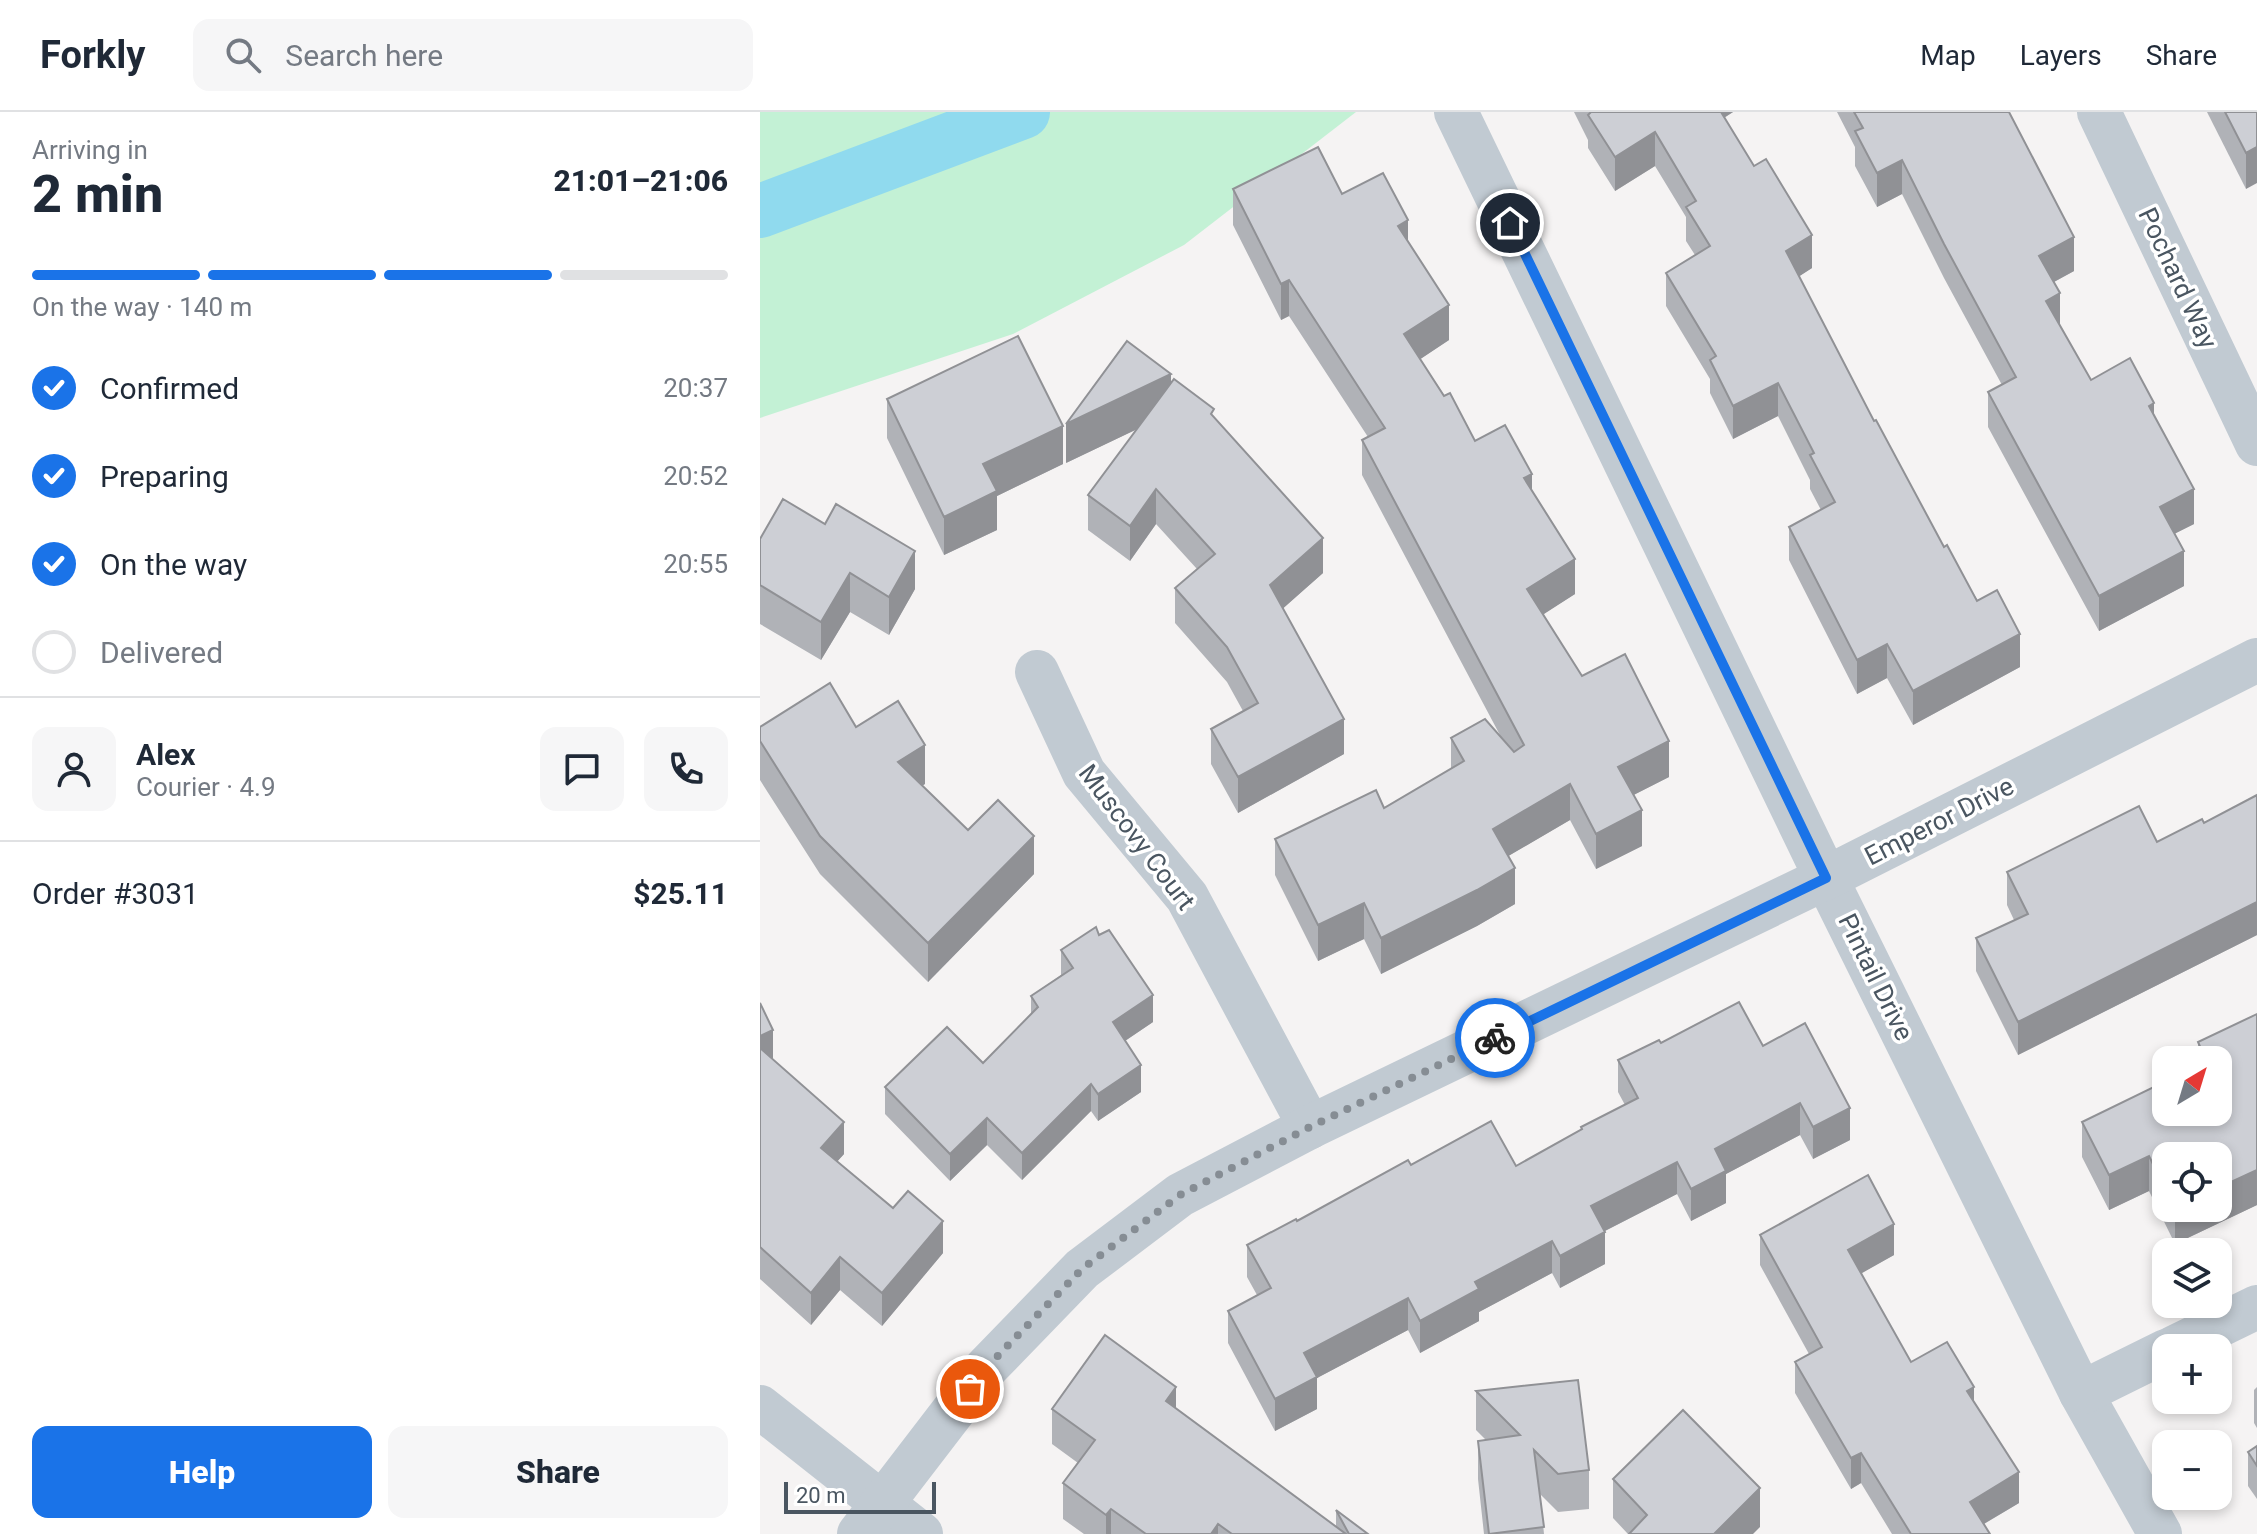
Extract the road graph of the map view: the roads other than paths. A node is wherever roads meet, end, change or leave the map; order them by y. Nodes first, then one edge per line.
1 (1456, 112) edge
2 (2099, 112) edge
3 (2257, 444) edge
4 (2257, 660) edge
5 (1037, 672) dead end
6 (1826, 878) junction
7 (1310, 1127) junction
8 (2257, 1307) edge
9 (2202, 1334) edge
10 (2152, 1358) edge
11 (2081, 1393) junction
12 (760, 1407) edge
13 (871, 1519) edge
14 (921, 1534) edge
15 (2160, 1534) edge

1 - 6 street, Pintail Drive
2 - 3 street, Pochard Way
4 - 6 street, Emperor Drive
5 - 7 street, Muscovy Court
6 - 7 street, Emperor Drive
6 - 11 street, Pintail Drive
7 - 13 street, Emperor Drive
8 - 9 street
10 - 11 street
11 - 15 street, Pintail Drive
12 - 13 street
13 - 14 street

